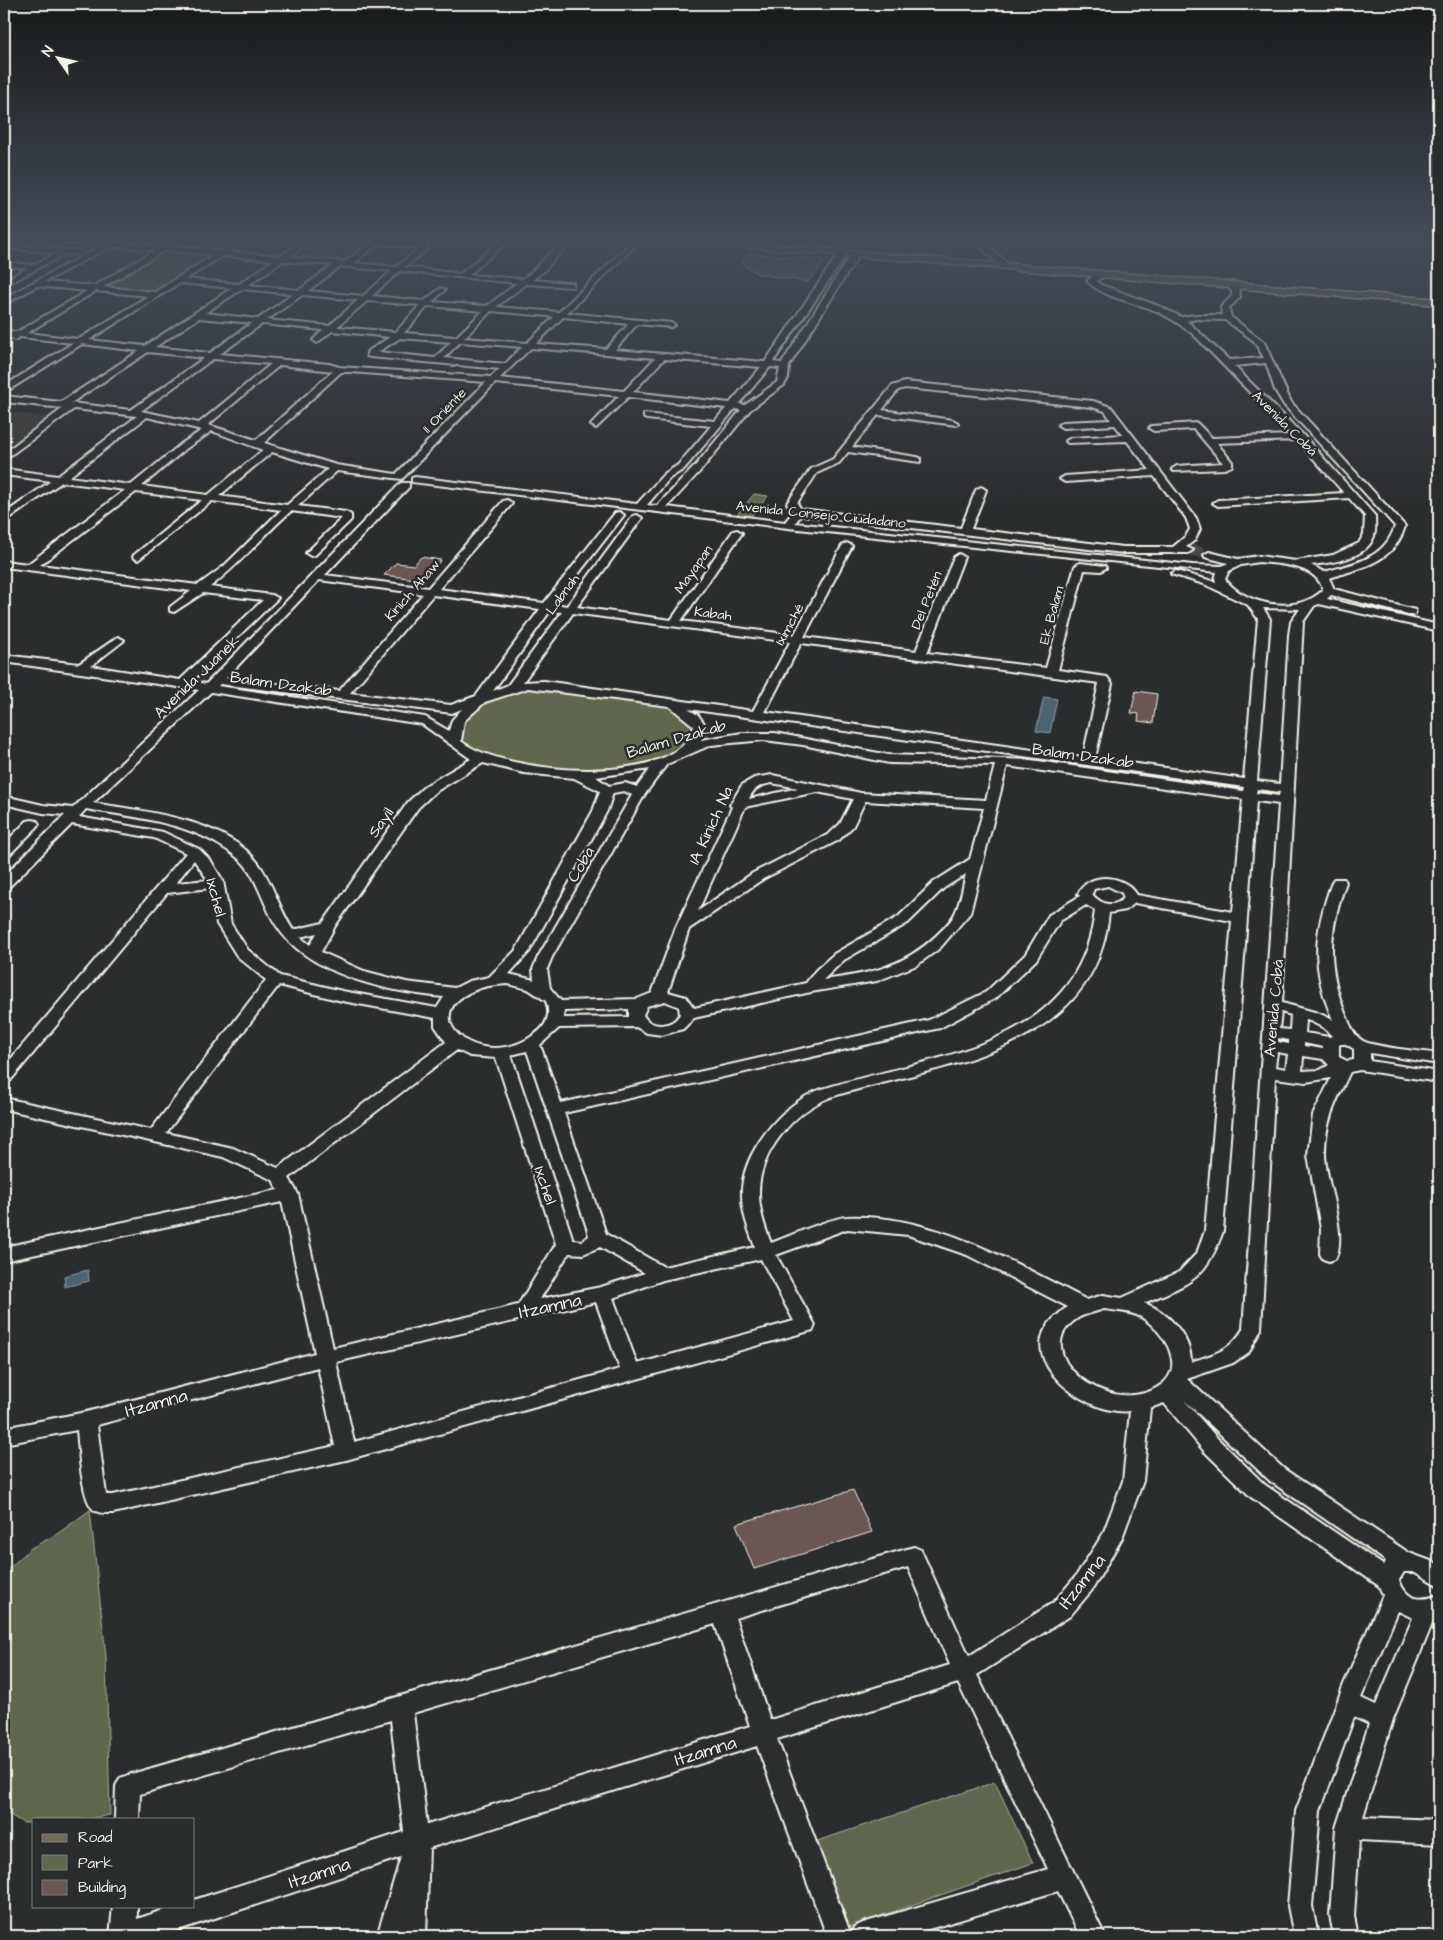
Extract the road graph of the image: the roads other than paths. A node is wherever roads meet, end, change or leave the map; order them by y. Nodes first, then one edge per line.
1 (27, 330) edge
2 (98, 330) edge
3 (175, 330) edge
4 (250, 330) edge
5 (327, 330) edge
6 (352, 330) edge
7 (403, 330) edge
8 (469, 330) edge
9 (544, 330) edge
10 (628, 330) edge
11 (792, 330) edge
12 (807, 330) edge
13 (1191, 330) edge
14 (1243, 330) edge
15 (4, 334) edge
16 (18, 335) junction
17 (398, 335) junction
18 (460, 339) junction
19 (317, 340) dead end
20 (78, 342) junction
21 (4, 344) edge
22 (529, 344) junction
23 (147, 349) junction
24 (609, 351) junction
25 (663, 355) junction
26 (210, 356) junction
27 (437, 360) junction
28 (1268, 360) junction
29 (279, 362) junction
30 (1226, 363) junction
31 (768, 364) junction
32 (785, 366) junction
33 (507, 367) junction
34 (339, 370) junction
35 (491, 381) junction
36 (4, 390) edge
37 (626, 394) junction
38 (740, 397) junction
39 (4, 399) edge
40 (750, 404) junction
41 (68, 406) junction
42 (730, 407) junction
43 (134, 412) junction
44 (874, 412) junction
45 (145, 414) junction
46 (647, 416) dead end
47 (1118, 422) junction
48 (953, 423) dead end
49 (716, 424) junction
50 (596, 425) dead end
51 (1063, 425) dead end
52 (202, 426) junction
53 (1154, 428) dead end
54 (1300, 437) junction
55 (1129, 438) junction
56 (701, 440) junction
57 (1071, 441) dead end
58 (1208, 441) junction
59 (719, 443) junction
60 (258, 444) junction
61 (270, 449) junction
62 (844, 449) junction
63 (4, 457) edge
64 (917, 460) dead end
65 (412, 464) junction
66 (681, 467) junction
67 (699, 467) junction
68 (335, 468) junction
69 (1177, 469) dead end
70 (4, 472) edge
71 (1156, 473) junction
72 (668, 476) junction
73 (59, 480) junction
74 (406, 480) junction
75 (1065, 480) dead end
76 (684, 483) junction
77 (134, 489) junction
78 (981, 490) dead end
79 (1353, 495) junction
80 (212, 498) junction
81 (507, 503) dead end
82 (1218, 503) dead end
83 (289, 508) junction
84 (660, 509) junction
85 (798, 512) junction
86 (638, 513) junction
87 (619, 515) dead end
88 (4, 519) edge
89 (788, 525) junction
90 (965, 532) junction
91 (736, 533) dead end
92 (846, 546) dead end
93 (1177, 549) junction
94 (1192, 550) tunnel mouth
95 (311, 553) dead end
96 (1209, 555) tunnel mouth
97 (138, 557) dead end
98 (959, 557) dead end
99 (1238, 562) junction
100 (4, 564) edge
101 (1296, 564) junction
102 (31, 567) junction
103 (1224, 569) junction
104 (1322, 576) junction
105 (318, 577) junction
106 (200, 588) junction
107 (1227, 590) junction
108 (431, 591) junction
109 (1329, 591) junction
110 (1252, 602) junction
111 (1315, 603) junction
112 (548, 606) junction
113 (174, 609) dead end
114 (569, 609) junction
115 (1439, 618) edge
116 (674, 623) junction
117 (1439, 628) edge
118 (799, 639) junction
119 (118, 640) dead end
120 (920, 655) junction
121 (4, 658) edge
122 (81, 668) junction
123 (1052, 672) junction
124 (217, 680) junction
125 (181, 685) junction
126 (512, 688) junction
127 (207, 689) junction
128 (341, 696) junction
129 (480, 700) junction
130 (672, 704) junction
131 (757, 714) junction
132 (836, 725) junction
133 (455, 742) junction
134 (817, 744) junction
135 (983, 746) junction
136 (689, 749) junction
137 (480, 758) junction
138 (663, 761) junction
139 (1088, 761) junction
140 (981, 762) junction
141 (1002, 762) junction
142 (573, 774) junction
143 (820, 788) junction
144 (606, 790) junction
145 (1251, 790) junction
146 (639, 793) junction
147 (1286, 795) junction
148 (861, 797) junction
149 (4, 800) edge
150 (991, 804) junction
151 (737, 805) junction
152 (76, 812) junction
153 (32, 824) dead end
154 (192, 827) junction
155 (173, 840) junction
156 (4, 852) edge
157 (194, 852) junction
158 (978, 860) junction
159 (1339, 882) dead end
160 (4, 884) edge
161 (217, 884) junction
162 (162, 889) junction
163 (1087, 898) junction
164 (1131, 898) junction
165 (1102, 907) junction
166 (1241, 918) junction
167 (328, 926) junction
168 (683, 927) junction
169 (290, 935) junction
170 (312, 954) junction
171 (365, 978) junction
172 (275, 979) junction
173 (495, 980) junction
174 (811, 987) junction
175 (542, 988) junction
176 (458, 993) junction
177 (342, 996) junction
178 (658, 997) junction
179 (640, 1004) junction
180 (556, 1006) junction
181 (1274, 1006) junction
182 (1299, 1012) junction
183 (441, 1014) junction
184 (688, 1014) junction
185 (639, 1022) junction
186 (554, 1023) junction
187 (1270, 1039) junction
188 (455, 1043) junction
189 (532, 1044) junction
190 (1297, 1044) junction
191 (502, 1052) junction
192 (1345, 1053) junction
193 (1439, 1059) edge
194 (1267, 1071) junction
195 (1294, 1074) junction
196 (1439, 1076) edge
197 (4, 1077) edge
198 (4, 1104) edge
199 (554, 1110) junction
200 (154, 1136) junction
201 (280, 1176) junction
202 (289, 1194) junction
203 (598, 1238) junction
204 (565, 1244) junction
205 (764, 1252) junction
206 (4, 1254) edge
207 (1329, 1254) dead end
208 (662, 1274) junction
209 (602, 1294) junction
210 (1125, 1304) junction
211 (1082, 1306) junction
212 (524, 1310) junction
213 (327, 1357) junction
214 (631, 1374) junction
215 (1175, 1382) junction
216 (1142, 1403) junction
217 (86, 1420) junction
218 (4, 1436) edge
219 (346, 1452) junction
220 (1404, 1562) junction
221 (1439, 1577) edge
222 (1391, 1587) junction
223 (1435, 1608) edge
224 (722, 1613) junction
225 (964, 1671) junction
226 (1349, 1703) junction
227 (401, 1706) junction
228 (1382, 1719) junction
229 (763, 1732) junction
230 (127, 1818) edge
231 (1348, 1828) junction
232 (1439, 1832) edge
233 (417, 1840) junction
234 (1064, 1877) junction
235 (125, 1908) edge
236 (123, 1936) edge
237 (390, 1936) edge
238 (414, 1936) edge
239 (839, 1936) edge
240 (863, 1936) edge
241 (1093, 1936) edge
242 (1306, 1936) edge
243 (1346, 1936) edge

1 - 16 street
2 - 20 street
3 - 23 street
4 - 26 street
5 - 19 street
6 - 17 street
7 - 17 street
8 - 18 street
9 - 22 street, 11 Oriente
10 - 24 street
11 - 31 street, Labnah
12 - 32 street
13 - 30 street, Avenida Cobá
14 - 28 street, Avenida Cobá
15 - 16 street
16 - 20 street
16 - 21 street
17 - 18 street
17 - 27 street
18 - 22 street
18 - 27 street
20 - 23 street
20 - 36 street
22 - 24 street
22 - 33 street, 11 Oriente
23 - 26 street
23 - 41 street
24 - 25 street
25 - 31 street
25 - 37 street
26 - 29 street
26 - 43 street
27 - 33 street
28 - 30 street
28 - 104 street, Avenida Cobá
29 - 34 street
29 - 52 street
30 - 54 street, Avenida Cobá
31 - 32 street
31 - 38 street, Labnah
32 - 40 street
33 - 35 street, 11 Oriente
34 - 35 street
34 - 60 street
35 - 37 street
35 - 65 street, 11 Oriente
37 - 42 street
37 - 50 street
38 - 40 street
38 - 42 street, Labnah
39 - 41 street, Avenida Consejo Ciudadano
40 - 42 street
40 - 59 street
41 - 43 street, Avenida Consejo Ciudadano
41 - 63 street
42 - 49 street, Labnah
43 - 45 street, Avenida Consejo Ciudadano
44 - 47 street
44 - 48 street
44 - 62 street
45 - 52 street, Avenida Consejo Ciudadano
45 - 73 street
46 - 49 street
47 - 51 street
47 - 55 street
49 - 56 street, Labnah
52 - 60 street, Avenida Consejo Ciudadano
52 - 77 street
53 - 58 street
54 - 58 street
54 - 79 street, Avenida Cobá
55 - 57 street
55 - 71 street
56 - 59 street
56 - 66 street, Labnah
58 - 69 street
59 - 67 street
60 - 61 street, Avenida Consejo Ciudadano
61 - 68 street, Avenida Consejo Ciudadano
61 - 80 street
62 - 64 street
62 - 85 street
65 - 74 street, 11 Oriente
65 - 74 street
66 - 67 street
66 - 72 street, Labnah
67 - 76 street
68 - 74 street, Avenida Consejo Ciudadano
68 - 83 street
70 - 73 street
71 - 75 street
71 - 93 street
72 - 76 street
72 - 86 street, Labnah
73 - 77 street
73 - 88 street
74 - 86 street, Avenida Consejo Ciudadano
74 - 105 street, Avenida Juanek
76 - 84 street
77 - 80 street
77 - 102 street
78 - 90 street
79 - 82 street
79 - 101 street, Avenida Cobá
80 - 83 street
80 - 97 street
81 - 108 street, Kinich Ahaw
83 - 95 street
83 - 106 street
84 - 86 street, Avenida Consejo Ciudadano
84 - 89 street, Avenida Consejo Ciudadano
85 - 89 street
85 - 90 street
86 - 114 street, Labnah
87 - 112 street
89 - 103 street, Avenida Consejo Ciudadano
90 - 93 street
91 - 116 street, Mayapan
92 - 118 street, Iximché
93 - 94 street
96 - 99 street
98 - 120 street, Del Petén
99 - 101 street
99 - 103 street
100 - 102 street
101 - 104 street
102 - 106 street
103 - 107 street
104 - 109 street
105 - 108 street, Kabah
105 - 124 street, Avenida Juanek
106 - 113 street
106 - 125 street
107 - 110 street
107 - 123 street, Ek Balam
108 - 112 street, Kabah
108 - 128 street, Kinich Ahaw
109 - 111 street, Avenida Cobá
109 - 115 street
110 - 111 street
110 - 145 street
111 - 117 street
111 - 147 street, Avenida Cobá
112 - 114 street, Kabah
112 - 129 street
114 - 116 street, Kabah
114 - 126 street, Labnah
116 - 118 street, Kabah
118 - 120 street, Kabah
118 - 131 street, Iximché
119 - 122 street
120 - 123 street, Kabah
121 - 122 street, Balam Dzakab
122 - 125 street, Balam Dzakab
123 - 139 street, Kabah
124 - 127 street, Avenida Juanek
124 - 128 street
125 - 127 street, Balam Dzakab
126 - 129 street
126 - 130 street
127 - 133 street, Balam Dzakab
127 - 152 street, Avenida Juanek
128 - 129 street
129 - 133 street
130 - 131 street
130 - 136 street
131 - 132 street
132 - 134 street
132 - 135 street
133 - 137 street, Balam Dzakab
134 - 136 street, Balam Dzakab
134 - 140 street, Balam Dzakab
135 - 139 street
135 - 140 street
136 - 138 street, Balam Dzakab
137 - 142 street, Balam Dzakab
137 - 167 street, Sayil
138 - 142 street, Balam Dzakab
138 - 146 street, Coba
139 - 145 street
140 - 141 street, Balam Dzakab
141 - 145 street, Balam Dzakab
141 - 150 street
142 - 144 street
143 - 148 street, 1A Kinich Na
143 - 151 street
143 - 151 street, 1A Kinich Na
144 - 146 street
144 - 173 street
145 - 147 street, Balam Dzakab
145 - 166 street
146 - 175 street, Coba
147 - 181 street, Avenida Cobá
148 - 150 street, 1A Kinich Na
148 - 168 street
149 - 152 street
150 - 158 street
151 - 168 street, 1A Kinich Na
152 - 154 street
152 - 155 street, Ixchel
152 - 160 street, Avenida Juanek
153 - 156 street
154 - 155 street
154 - 169 street
155 - 157 street, Ixchel
157 - 161 street, Ixchel
157 - 162 street
158 - 174 street
158 - 174 street
159 - 192 street
161 - 162 street
161 - 172 street, Ixchel
162 - 197 street
163 - 164 street
163 - 165 street
163 - 199 street
164 - 165 street
164 - 166 street
165 - 205 street
166 - 210 street
167 - 169 street
167 - 170 street, Sayil
168 - 178 street, 1A Kinich Na
169 - 170 street
170 - 171 street
171 - 176 street
171 - 177 street
172 - 177 street, Ixchel
172 - 200 street
173 - 175 street
173 - 176 street
174 - 184 street
175 - 180 street
176 - 183 street
177 - 183 street, Ixchel
178 - 179 street
178 - 184 street
179 - 180 street
179 - 185 street
180 - 186 street
181 - 182 street
181 - 187 street, Avenida Cobá
182 - 190 street
182 - 192 street
183 - 188 street
184 - 185 street
185 - 186 street
186 - 189 street
187 - 190 street
187 - 194 street, Avenida Cobá
188 - 191 street
188 - 201 street
189 - 191 street
189 - 199 street
190 - 192 street
190 - 195 street
191 - 204 street, Ixchel
192 - 193 street
192 - 195 street
192 - 196 street
192 - 207 street
194 - 195 street
194 - 215 street, Avenida Cobá
198 - 200 street
199 - 203 street
200 - 201 street
201 - 202 street
202 - 206 street
202 - 213 street
203 - 204 street
203 - 208 street
204 - 212 street
205 - 208 street, Itzamna
205 - 211 street, Itzamna
205 - 214 street
208 - 209 street, Itzamna
209 - 212 street, Itzamna
209 - 214 street
210 - 211 street
210 - 215 street
211 - 216 street
212 - 213 street, Itzamna
213 - 217 street, Itzamna
213 - 219 street
214 - 219 street
215 - 216 street
215 - 220 street
215 - 222 street
216 - 225 street, Itzamna
217 - 218 street, Itzamna
217 - 219 street
220 - 221 street
220 - 222 street
222 - 223 street
222 - 226 street
223 - 228 street
224 - 225 street
224 - 227 street
224 - 229 street
225 - 229 street, Itzamna
225 - 234 street
226 - 228 street
226 - 242 street
227 - 230 street
227 - 233 street
228 - 231 street
229 - 233 street, Itzamna
229 - 239 street
231 - 232 street
231 - 243 street
233 - 236 street, Itzamna
233 - 237 street
233 - 238 street
234 - 240 street
234 - 241 street
235 - 236 street

